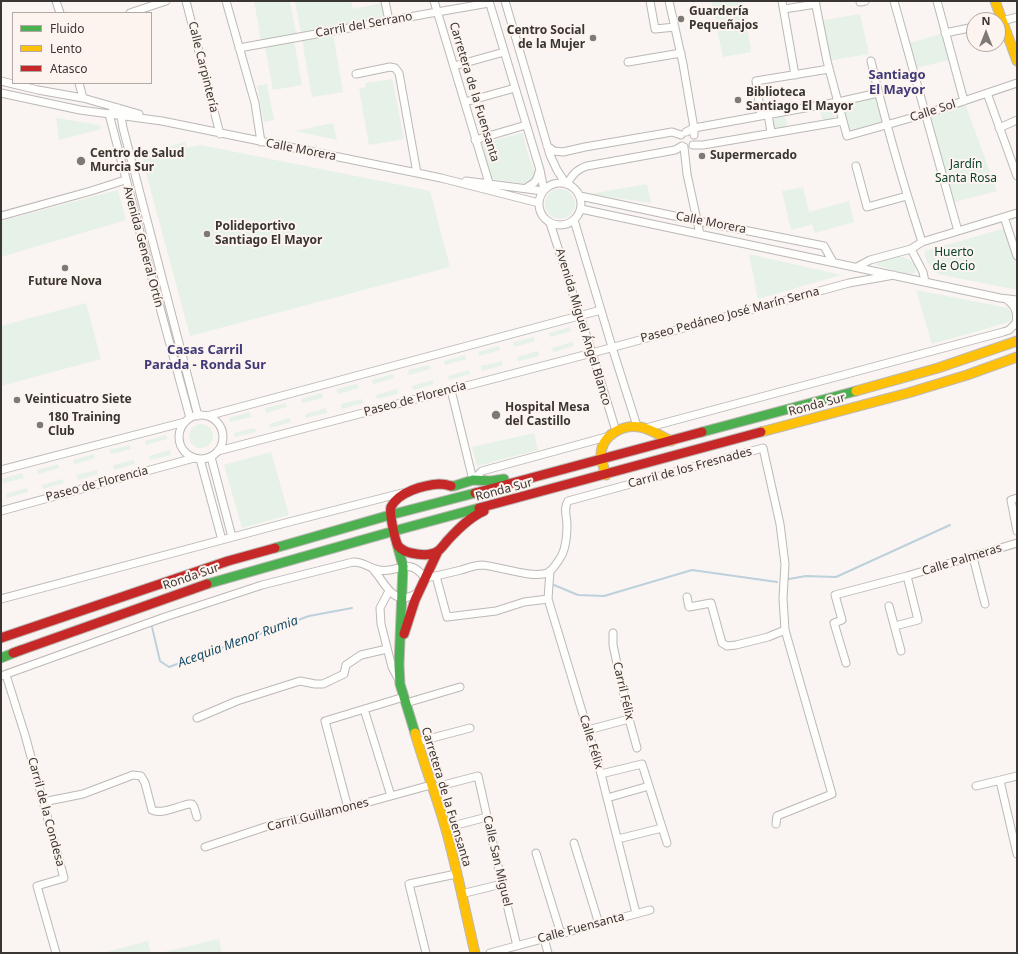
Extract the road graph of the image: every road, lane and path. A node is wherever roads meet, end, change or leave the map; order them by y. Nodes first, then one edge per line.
1 (56, 1) edge
2 (166, 1) edge
3 (186, 1) edge
4 (226, 1) edge
5 (385, 1) edge
6 (434, 1) edge
7 (505, 1) edge
8 (650, 1) edge
9 (670, 1) edge
10 (782, 1) edge
11 (860, 1) edge
12 (865, 1) edge
13 (894, 1) edge
14 (936, 1) edge
15 (995, 1) edge
16 (489, 2) edge
17 (815, 2) edge
18 (784, 9) junction
19 (60, 12) edge
20 (133, 12) edge
21 (437, 12) junction
22 (998, 12) edge
23 (1017, 17) edge
24 (1006, 20) edge
25 (389, 21) junction
26 (675, 27) junction
27 (966, 29) edge
28 (945, 33) junction
29 (1006, 36) edge
30 (239, 48) junction
31 (504, 52) junction
32 (680, 53) junction
33 (871, 61) dead end
34 (1017, 61) edge
35 (628, 62) dead end
36 (454, 66) junction
37 (830, 69) junction
38 (356, 74) dead end
39 (795, 75) junction
40 (1, 81) edge
41 (1017, 83) edge
42 (12, 84) edge
43 (13, 84) edge
44 (79, 84) edge
45 (515, 88) junction
46 (1, 93) edge
47 (987, 93) junction
48 (878, 94) junction
49 (83, 98) junction
50 (964, 101) junction
51 (465, 102) junction
52 (838, 102) junction
53 (536, 106) junction
54 (118, 108) junction
55 (522, 110) junction
56 (109, 114) junction
57 (925, 114) junction
58 (764, 115) junction
59 (121, 116) junction
60 (843, 120) junction
61 (1017, 120) edge
62 (162, 121) junction
63 (887, 125) junction
64 (526, 126) junction
65 (999, 128) junction
66 (694, 132) junction
67 (772, 132) junction
68 (684, 133) junction
69 (220, 134) junction
70 (475, 140) junction
71 (261, 142) junction
72 (693, 145) junction
73 (547, 146) junction
74 (683, 146) junction
75 (856, 166) dead end
76 (540, 170) junction
77 (417, 173) junction
78 (1017, 176) edge
79 (125, 180) junction
80 (566, 184) junction
81 (489, 187) junction
82 (526, 188) junction
83 (544, 190) junction
84 (580, 196) junction
85 (907, 196) junction
86 (539, 203) junction
87 (581, 209) junction
88 (1017, 213) edge
89 (1, 216) edge
90 (1004, 217) junction
91 (574, 220) junction
92 (698, 221) junction
93 (550, 223) junction
94 (958, 231) junction
95 (700, 234) junction
96 (922, 242) junction
97 (911, 249) junction
98 (1017, 256) edge
99 (832, 262) junction
100 (857, 268) junction
101 (894, 275) junction
102 (925, 282) junction
103 (849, 283) junction
104 (1006, 299) junction
105 (1017, 300) edge
106 (601, 310) junction
107 (580, 315) junction
108 (1016, 322) edge
109 (1017, 341) edge
110 (612, 348) junction
111 (592, 353) junction
112 (1017, 357) edge
113 (451, 390) junction
114 (198, 416) junction
115 (207, 416) junction
116 (188, 420) junction
117 (641, 427) junction
118 (613, 433) junction
119 (671, 441) junction
120 (218, 451) junction
121 (211, 457) junction
122 (197, 458) junction
123 (602, 458) junction
124 (1, 470) edge
125 (550, 472) junction
126 (606, 475) junction
127 (473, 480) junction
128 (454, 486) junction
129 (416, 490) junction
130 (458, 497) junction
131 (1017, 498) edge
132 (495, 505) junction
133 (1, 511) edge
134 (457, 514) junction
135 (390, 515) junction
136 (1017, 531) edge
137 (394, 532) junction
138 (232, 537) junction
139 (222, 540) junction
140 (1017, 543) edge
141 (397, 544) junction
142 (438, 551) junction
143 (973, 557) junction
144 (403, 566) junction
145 (370, 567) junction
146 (393, 569) junction
147 (550, 571) junction
148 (436, 576) junction
149 (907, 576) junction
150 (425, 578) junction
151 (387, 589) junction
152 (418, 592) junction
153 (687, 597) dead end
154 (402, 598) junction
155 (1, 599) edge
156 (548, 599) junction
157 (985, 604) dead end
158 (889, 606) dead end
159 (895, 626) junction
160 (785, 630) junction
161 (612, 633) dead end
162 (1, 638) edge
163 (400, 648) junction
164 (387, 649) junction
165 (901, 651) dead end
166 (1, 657) edge
167 (846, 662) dead end
168 (4, 676) edge
169 (400, 682) junction
170 (460, 687) dead end
171 (405, 700) junction
172 (364, 709) junction
173 (197, 718) dead end
174 (629, 720) junction
175 (470, 728) dead end
176 (588, 730) junction
177 (418, 742) junction
178 (637, 748) dead end
179 (601, 774) junction
180 (478, 776) joint
181 (1017, 776) edge
182 (1000, 780) junction
183 (432, 786) junction
184 (649, 786) junction
185 (976, 786) dead end
186 (391, 796) junction
187 (607, 798) junction
188 (43, 802) junction
189 (348, 808) junction
190 (197, 817) dead end
191 (487, 817) junction
192 (776, 824) dead end
193 (445, 828) junction
194 (662, 828) junction
195 (618, 839) junction
196 (667, 843) dead end
197 (574, 844) dead end
198 (205, 847) dead end
199 (536, 853) dead end
200 (1017, 854) edge
201 (456, 874) junction
202 (502, 884) junction
203 (461, 894) junction
204 (650, 910) dead end
205 (636, 914) junction
206 (599, 924) junction
207 (561, 934) junction
208 (544, 938) junction
209 (517, 946) junction
210 (56, 953) edge
211 (426, 953) edge
212 (474, 953) edge
213 (490, 953) edge
214 (548, 953) edge

1 - 19 street
2 - 20 street
3 - 69 street, Calle Carpintería
4 - 30 street
5 - 25 street
6 - 21 street, Carretera de la Fuensanta
7 - 53 street
8 - 26 street
9 - 26 street
10 - 18 street
11 - 12 street
13 - 57 street
14 - 28 street
15 - 22 main road
16 - 21 street, Carril del Serrano
16 - 31 street
17 - 18 street
17 - 37 street
18 - 39 street
21 - 25 street, Carril del Serrano
21 - 36 street, Carretera de la Fuensanta
23 - 24 street
25 - 30 street, Carril del Serrano
26 - 32 street
27 - 28 street
28 - 50 street
29 - 34 main road
30 - 71 street
31 - 36 street
31 - 45 street
32 - 35 street
32 - 66 street
33 - 48 street
36 - 51 street, Carretera de la Fuensanta
37 - 39 street
37 - 52 street
38 - 77 street
39 - 58 street
40 - 42 street, Calle Morera
41 - 47 street, Calle Sol
43 - 49 street, Calle Morera
44 - 49 street
45 - 51 street
45 - 55 street
46 - 56 street, Calle Morera
47 - 50 street, Calle Sol
47 - 65 street
48 - 52 street
48 - 63 street
49 - 54 street, Calle Morera
50 - 57 street, Calle Sol
51 - 70 street, Carretera de la Fuensanta
52 - 58 street
52 - 60 street
53 - 55 street
53 - 73 street
54 - 56 street
54 - 59 street, Avenida General Ortín
54 - 62 street, Calle Morera
55 - 64 street
56 - 59 street, Calle Morera
56 - 79 street, Avenida General Ortín
57 - 63 street, Calle Sol
57 - 94 street
58 - 66 street
58 - 67 street
59 - 62 street, Calle Morera
59 - 114 street, Avenida General Ortín
60 - 63 street, Calle Sol
60 - 67 street
61 - 65 street
62 - 69 street, Calle Morera
63 - 85 street
64 - 70 street
64 - 76 street
65 - 78 street
66 - 68 street
66 - 72 street
67 - 72 street
68 - 73 street
68 - 74 street
69 - 71 street, Calle Morera
70 - 81 street, Carretera de la Fuensanta
71 - 77 street, Calle Morera
72 - 74 street
73 - 80 street
74 - 80 street
74 - 92 street
75 - 85 street
76 - 82 street
76 - 83 street
77 - 81 street, Calle Morera
79 - 89 street
79 - 116 street, Avenida General Ortín
80 - 83 street
80 - 84 street
81 - 82 street, Calle Morera
81 - 86 street, Calle Morera
82 - 83 street, Calle Morera
83 - 86 street
84 - 87 street
84 - 92 street, Calle Morera
85 - 96 street
86 - 93 street
87 - 91 street
87 - 95 street, Calle Morera
88 - 90 street
90 - 94 street
90 - 98 street
91 - 93 street
91 - 106 street, Avenida Miguel Ángel Blanco
92 - 95 street
92 - 99 street, Calle Morera
93 - 107 street, Avenida Miguel Ángel Blanco
94 - 96 street
95 - 99 street, Calle Morera
96 - 97 street
97 - 100 street
97 - 102 street
99 - 100 street, Calle Morera
100 - 101 street, Calle Morera
100 - 103 street
101 - 102 street, Calle Morera
101 - 103 street, Paseo Pedáneo José Marín Serna
102 - 104 street, Calle Morera
103 - 110 street, Paseo Pedáneo José Marín Serna
104 - 105 street, Calle Morera
104 - 108 street
106 - 107 street
106 - 110 street, Avenida Miguel Ángel Blanco
107 - 111 street, Avenida Miguel Ángel Blanco
107 - 115 street
108 - 117 street
109 - 119 main road, Ronda Sur
110 - 111 street, Paseo de Florencia
110 - 117 street, Avenida Miguel Ángel Blanco
111 - 113 street, Paseo de Florencia
111 - 118 street, Avenida Miguel Ángel Blanco
112 - 126 main road, Ronda Sur
113 - 120 street, Paseo de Florencia
113 - 127 street
114 - 115 street
114 - 116 street
115 - 120 street
116 - 122 street
116 - 124 street
117 - 118 main road
117 - 119 main road
118 - 123 main road
118 - 127 street
119 - 123 main road, Ronda Sur
120 - 121 street
121 - 122 street
121 - 138 street
122 - 133 street, Paseo de Florencia
122 - 139 street
123 - 125 main road, Ronda Sur
123 - 126 main road
125 - 127 main road
125 - 130 main road, Ronda Sur
126 - 132 main road, Ronda Sur
127 - 128 main road
128 - 129 main road
128 - 130 main road
129 - 135 main road
129 - 138 street
130 - 134 main road
130 - 135 main road, Ronda Sur
131 - 136 street
132 - 134 main road, Ronda Sur
132 - 142 main road
134 - 137 main road, Ronda Sur
134 - 142 main road, Carretera de la Fuensanta
135 - 137 main road, Carretera de la Fuensanta
135 - 162 main road, Ronda Sur
137 - 141 main road, Carretera de la Fuensanta
137 - 166 main road, Ronda Sur
138 - 139 street
139 - 155 street
140 - 143 street, Calle Palmeras
141 - 142 main road
141 - 144 main road, Carretera de la Fuensanta
142 - 150 main road, Carretera de la Fuensanta
143 - 149 street, Calle Palmeras
143 - 157 street
144 - 146 street
144 - 150 street
144 - 154 main road, Carretera de la Fuensanta
145 - 146 street
145 - 151 street
145 - 168 street
146 - 151 street
147 - 148 street
147 - 156 street, Calle Félix
147 - 160 street, Carril de los Fresnades
148 - 150 street
148 - 156 street
149 - 159 street, Calle Palmeras
149 - 167 street, Calle Palmeras
150 - 152 main road, Carretera de la Fuensanta
151 - 154 street
151 - 164 street
152 - 154 street
152 - 163 main road, Carretera de la Fuensanta
153 - 160 street
154 - 163 main road, Carretera de la Fuensanta
156 - 176 street, Calle Félix
158 - 159 street
159 - 165 street
160 - 192 street, Carril de los Fresnades
161 - 174 street, Carril Félix
163 - 169 main road, Carretera de la Fuensanta
164 - 169 street
164 - 173 street
168 - 188 street, Carril de la Condesa
169 - 171 main road, Carretera de la Fuensanta
170 - 171 street
171 - 172 street
171 - 177 main road, Carretera de la Fuensanta
172 - 186 street
172 - 189 street
174 - 176 street
174 - 178 street, Carril Félix
175 - 177 street
176 - 179 street, Calle Félix
177 - 183 main road, Carretera de la Fuensanta
179 - 184 street
179 - 187 street, Calle Félix
180 - 183 street, Carril Guillamones
180 - 191 street, Calle San Miguel
181 - 182 street
182 - 185 street
182 - 200 street
183 - 186 street, Carril Guillamones
183 - 193 main road, Carretera de la Fuensanta
184 - 187 street
184 - 194 street
186 - 189 street, Carril Guillamones
187 - 195 street, Calle Félix
188 - 190 street
188 - 210 street, Carril de la Condesa
189 - 198 street, Carril Guillamones
191 - 193 street
191 - 202 street, Calle San Miguel
193 - 201 main road, Carretera de la Fuensanta
194 - 195 street
194 - 196 street
195 - 205 street, Calle Félix
197 - 206 street
199 - 207 street
201 - 203 main road, Carretera de la Fuensanta
201 - 211 street
202 - 203 street
202 - 209 street, Calle San Miguel
203 - 212 main road, Carretera de la Fuensanta
204 - 205 street, Calle Fuensanta
205 - 206 street, Calle Fuensanta
206 - 207 street, Calle Fuensanta
207 - 208 street, Calle Fuensanta
208 - 209 street, Calle Fuensanta
208 - 214 street
209 - 213 street, Calle Fuensanta

